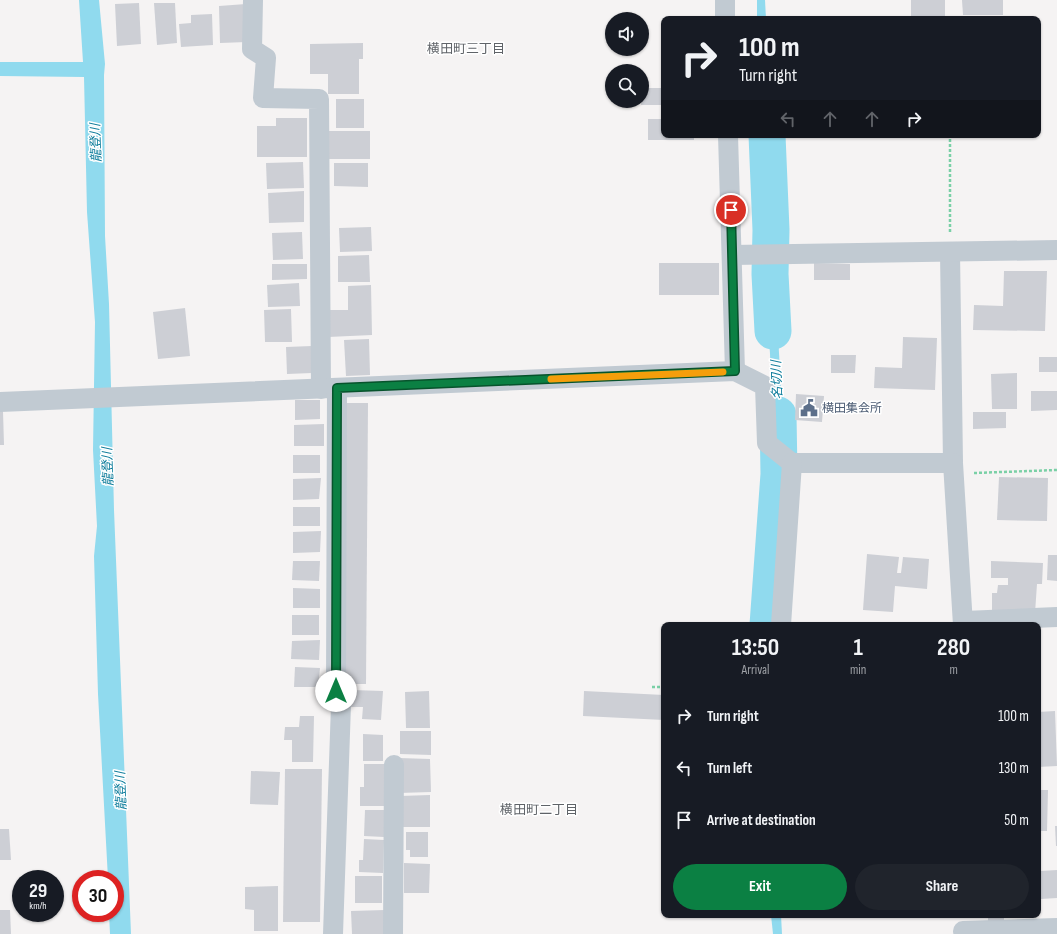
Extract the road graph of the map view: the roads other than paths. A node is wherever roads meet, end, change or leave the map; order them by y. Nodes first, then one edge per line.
1 (253, 0) edge
2 (725, 0) edge
3 (725, 16) edge
4 (728, 138) edge
5 (1057, 250) edge
6 (950, 252) junction
7 (732, 255) junction
8 (735, 371) junction
9 (329, 388) junction
10 (0, 402) edge
11 (792, 463) junction
12 (953, 468) junction
13 (1057, 618) edge
14 (780, 622) edge
15 (963, 622) edge
16 (982, 622) edge
17 (394, 764) dead end
18 (963, 927) edge
19 (1057, 928) edge
20 (333, 934) edge
21 (393, 934) edge

1 - 9 street
2 - 3 street
4 - 7 street
5 - 6 street
6 - 7 street
6 - 12 street
7 - 8 street
8 - 9 street
8 - 11 street
9 - 10 street
9 - 20 street
11 - 12 street
11 - 14 street
12 - 15 street
13 - 16 street
17 - 21 street
18 - 19 street

